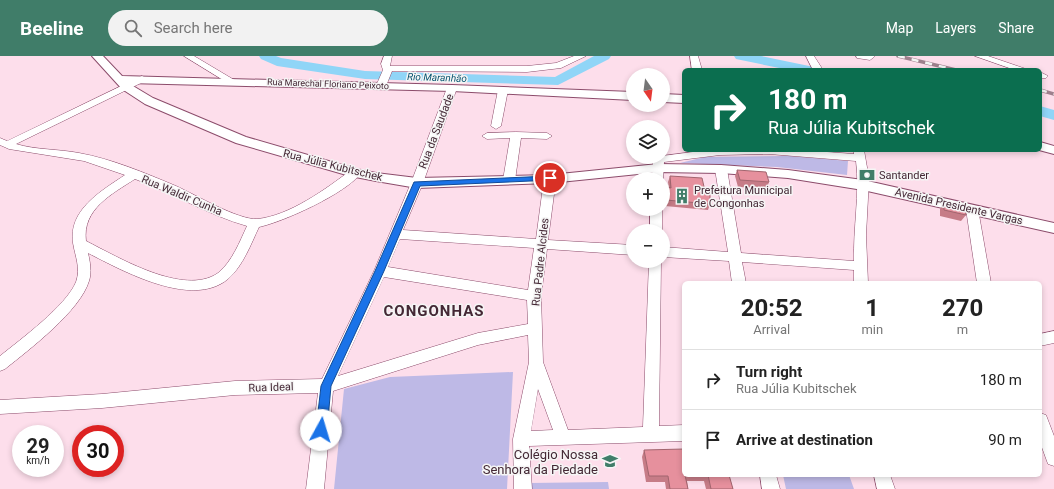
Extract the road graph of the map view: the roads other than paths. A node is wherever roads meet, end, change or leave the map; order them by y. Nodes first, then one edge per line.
1 (96, 56) edge
2 (188, 56) edge
3 (388, 56) edge
4 (582, 56) edge
5 (860, 56) edge
6 (979, 56) edge
7 (870, 57) dead end
8 (811, 58) edge
9 (817, 68) edge
10 (1018, 68) edge
11 (384, 77) junction
12 (231, 81) junction
13 (123, 83) junction
14 (452, 88) junction
15 (503, 90) junction
16 (626, 96) edge
17 (670, 98) edge
18 (682, 99) edge
19 (496, 126) dead end
20 (516, 135) junction
21 (486, 136) dead end
22 (547, 136) dead end
23 (3, 143) edge
24 (1042, 147) edge
25 (1054, 150) edge
26 (711, 152) edge
27 (799, 152) edge
28 (860, 154) edge
29 (721, 169) junction
30 (652, 172) edge
31 (658, 172) edge
32 (355, 173) junction
33 (670, 173) edge
34 (133, 175) junction
35 (550, 178) junction
36 (509, 180) junction
37 (417, 183) junction
38 (863, 185) junction
39 (972, 209) junction
40 (255, 223) junction
41 (1054, 228) edge
42 (395, 234) junction
43 (79, 243) junction
44 (542, 244) junction
45 (626, 250) edge
46 (670, 252) edge
47 (736, 256) junction
48 (861, 266) junction
49 (655, 268) edge
50 (380, 271) junction
51 (739, 281) edge
52 (861, 281) edge
53 (984, 281) edge
54 (534, 296) junction
55 (535, 328) junction
56 (1054, 337) edge
57 (1042, 340) edge
58 (536, 362) junction
59 (0, 365) edge
60 (326, 386) junction
61 (0, 407) edge
62 (1045, 422) edge
63 (651, 434) junction
64 (682, 434) edge
65 (563, 437) junction
66 (521, 439) junction
67 (1054, 458) edge
68 (768, 477) edge
69 (883, 477) edge
70 (315, 489) edge
71 (523, 489) edge
72 (771, 489) edge
73 (886, 489) edge

1 - 13 main road, Rua Júlia Kubitschek
2 - 12 street
3 - 11 street
4 - 11 street
5 - 7 street
6 - 10 street
8 - 9 street
11 - 12 main road, Rua Marechal Floriano Peixoto
11 - 14 main road, Rua Marechal Floriano Peixoto
12 - 13 main road, Rua Marechal Floriano Peixoto
13 - 23 street
13 - 32 main road, Rua Júlia Kubitschek
14 - 15 main road, Rua Marechal Floriano Peixoto
14 - 37 street, Rua da Saudade
15 - 16 main road, Rua Marechal Floriano Peixoto
15 - 19 street
17 - 18 main road
20 - 21 street
20 - 22 street
20 - 36 street
23 - 34 street, Rua Waldir Cunha
24 - 25 main road
26 - 31 street
27 - 28 street
28 - 38 street
29 - 33 main road, Rua Júlia Kubitschek
29 - 38 main road, Avenida Presidente Vargas
29 - 47 street
30 - 35 main road, Rua Júlia Kubitschek
32 - 37 main road, Rua Júlia Kubitschek
32 - 40 street
34 - 40 street, Rua Waldir Cunha
34 - 43 street
35 - 36 main road, Rua Júlia Kubitschek
35 - 44 street, Rua Padre Alcides
36 - 37 main road, Rua Júlia Kubitschek
37 - 42 street, Rua da Saudade
38 - 39 main road, Avenida Presidente Vargas
38 - 48 street
39 - 41 main road, Avenida Presidente Vargas
39 - 53 street
40 - 43 street
42 - 44 street
42 - 50 street, Rua da Saudade
43 - 59 street
44 - 45 street
44 - 54 street, Rua Padre Alcides
46 - 47 street
47 - 48 street
47 - 51 street
48 - 52 street
49 - 63 street
50 - 54 street
50 - 60 street, Rua da Saudade
54 - 55 street, Rua Padre Alcides
55 - 58 street, Rua Padre Alcides
55 - 60 street, Rua Ideal
56 - 57 street
58 - 65 street
58 - 66 street, Rua Padre Alcides
60 - 61 street, Rua Ideal
60 - 70 street, Rua da Saudade
62 - 67 street
63 - 64 street
63 - 65 street
65 - 66 street
66 - 71 street, Rua Padre Alcides
68 - 72 street
69 - 73 street

